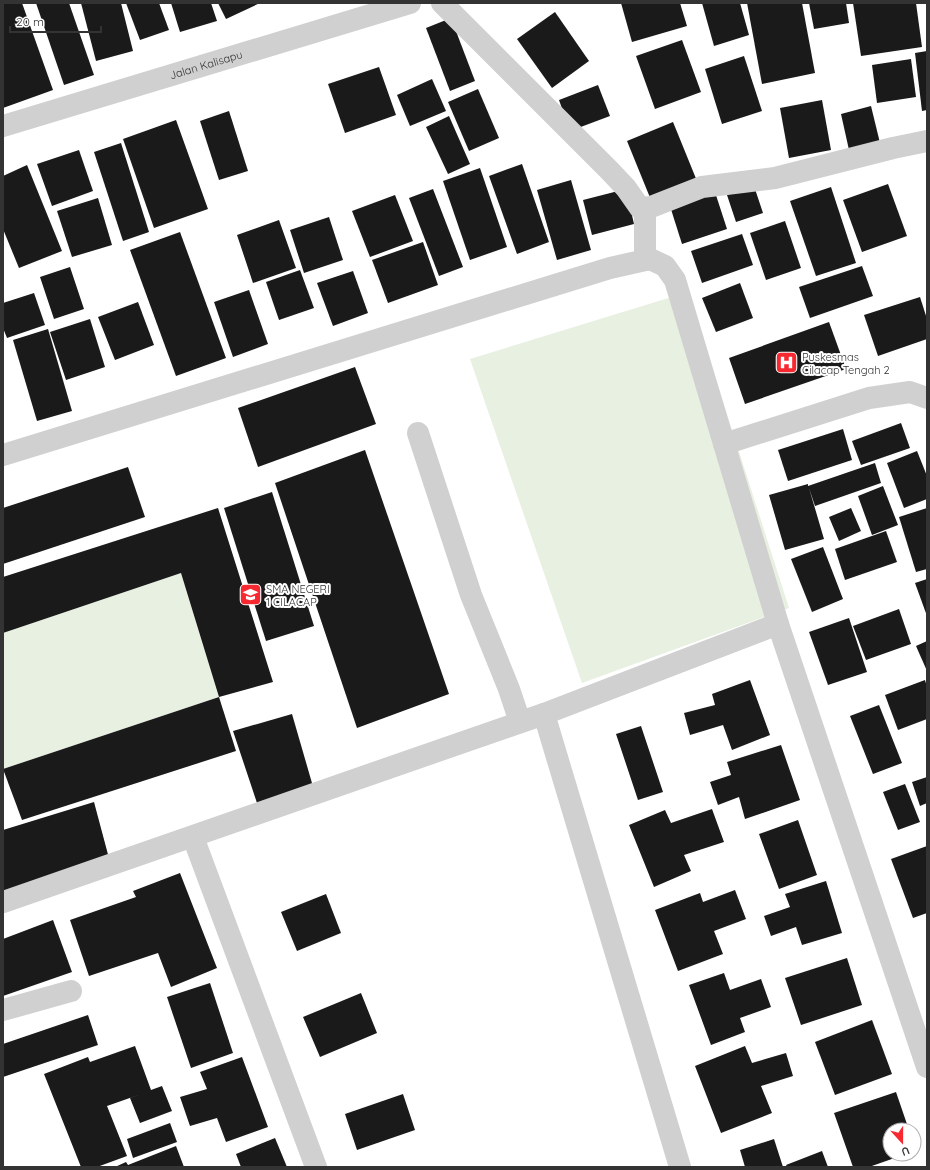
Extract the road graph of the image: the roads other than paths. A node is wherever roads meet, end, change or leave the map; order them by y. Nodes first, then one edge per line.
1 (410, 3) edge
2 (442, 3) edge
3 (3, 126) edge
4 (927, 141) edge
5 (645, 208) junction
6 (645, 260) junction
7 (927, 398) edge
8 (418, 433) dead end
9 (724, 444) junction
10 (3, 455) edge
11 (778, 624) junction
12 (544, 714) junction
13 (520, 722) junction
14 (193, 837) junction
15 (3, 902) edge
16 (71, 991) dead end
17 (3, 1010) edge
18 (927, 1068) edge
19 (316, 1167) edge
20 (680, 1167) edge

1 - 3 street, Jalan Kalisapu
2 - 5 street
4 - 5 street
5 - 6 street
6 - 9 street
6 - 10 street
7 - 9 street
8 - 13 street
9 - 11 street
11 - 12 street
11 - 18 street
12 - 13 street
12 - 20 street
13 - 14 street
14 - 15 street
14 - 19 street
16 - 17 street

